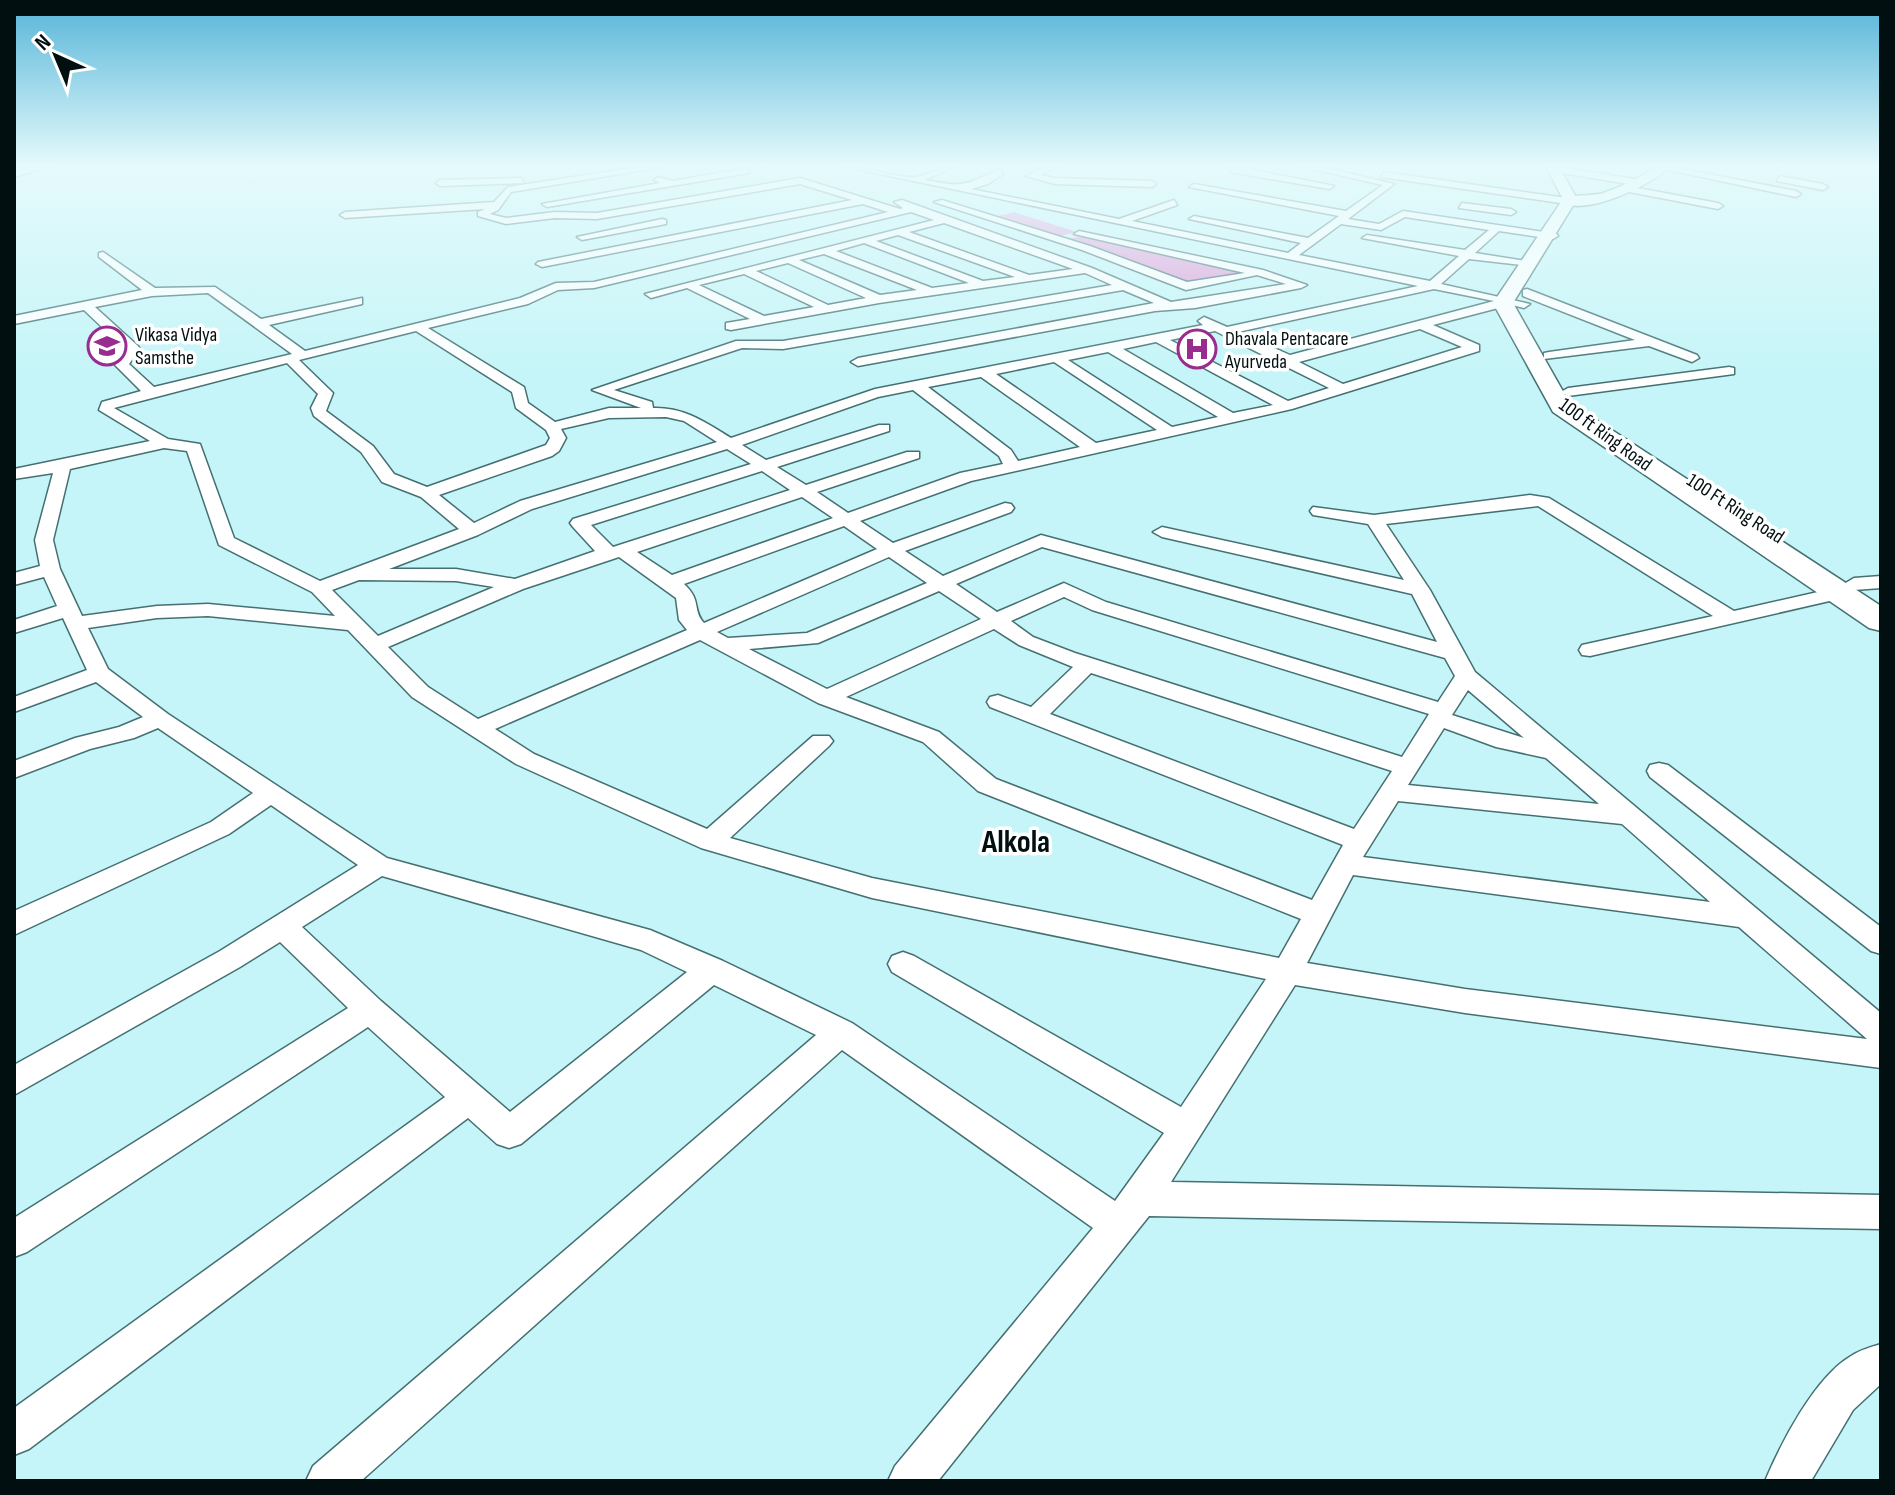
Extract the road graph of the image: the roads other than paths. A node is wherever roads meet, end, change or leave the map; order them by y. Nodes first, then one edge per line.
1 (678, 237) joint
2 (795, 237) edge
3 (879, 237) edge
4 (912, 237) edge
5 (993, 237) edge
6 (1050, 237) edge
7 (1067, 237) edge
8 (1092, 237) edge
9 (1183, 237) edge
10 (1204, 237) edge
11 (1245, 237) edge
12 (1265, 237) edge
13 (1320, 237) edge
14 (1487, 237) edge
15 (1547, 237) edge
16 (1548, 237) edge
17 (790, 238) junction
18 (1367, 238) dead end
19 (1057, 239) junction
20 (1468, 239) dead end
21 (865, 240) junction
22 (1199, 240) junction
23 (1482, 242) junction
24 (1413, 245) junction
25 (1022, 247) junction
26 (826, 250) junction
27 (1299, 252) junction
28 (725, 254) junction
29 (1468, 254) junction
30 (103, 255) dead end
31 (1399, 256) dead end
32 (790, 260) junction
33 (542, 264) dead end
34 (1526, 264) junction
35 (1088, 270) junction
36 (747, 271) junction
37 (1263, 273) junction
38 (1444, 276) junction
39 (1026, 277) junction
40 (980, 284) junction
41 (689, 285) junction
42 (1125, 286) junction
43 (1186, 286) junction
44 (1430, 287) junction
45 (152, 292) junction
46 (931, 292) junction
47 (651, 294) dead end
48 (1143, 294) junction
49 (879, 299) junction
50 (1514, 300) junction
51 (358, 301) dead end
52 (86, 305) junction
53 (1174, 307) junction
54 (826, 308) junction
55 (14, 320) edge
56 (762, 320) junction
57 (259, 323) junction
58 (1419, 324) junction
59 (731, 326) dead end
60 (419, 328) junction
61 (1220, 329) junction
62 (1157, 338) junction
63 (1651, 342) junction
64 (1110, 347) junction
65 (1549, 356) junction
66 (297, 358) junction
67 (1056, 358) junction
68 (1692, 358) dead end
69 (1285, 360) junction
70 (858, 362) dead end
71 (1729, 371) dead end
72 (984, 372) junction
73 (916, 385) junction
74 (1344, 390) junction
75 (1568, 392) junction
76 (152, 393) junction
77 (1287, 406) junction
78 (666, 412) junction
79 (1229, 417) junction
80 (552, 427) junction
81 (884, 428) dead end
82 (1167, 430) junction
83 (164, 443) junction
84 (728, 444) junction
85 (1092, 448) junction
86 (913, 455) dead end
87 (764, 465) junction
88 (63, 466) junction
89 (1013, 466) junction
90 (14, 474) edge
91 (804, 491) junction
92 (427, 493) junction
93 (1005, 508) dead end
94 (1319, 511) dead end
95 (846, 519) junction
96 (1374, 520) junction
97 (472, 531) junction
98 (1162, 532) dead end
99 (890, 550) junction
100 (615, 552) junction
101 (1170, 555) junction
102 (50, 569) junction
103 (356, 574) junction
104 (14, 579) edge
105 (670, 582) junction
106 (1881, 582) edge
107 (937, 584) junction
108 (516, 585) junction
109 (319, 588) junction
110 (1847, 589) junction
111 (1420, 590) junction
112 (1881, 602) edge
113 (74, 616) junction
114 (1731, 618) junction
115 (992, 620) junction
116 (1881, 621) edge
117 (355, 624) junction
118 (14, 627) edge
119 (701, 632) junction
120 (724, 644) junction
121 (375, 645) junction
122 (1590, 650) dead end
123 (1460, 664) junction
124 (1087, 665) junction
125 (99, 673) junction
126 (826, 698) junction
127 (998, 702) dead end
128 (14, 705) edge
129 (1441, 715) junction
130 (1035, 716) junction
131 (160, 719) junction
132 (477, 728) junction
133 (821, 741) dead end
134 (1553, 751) junction
135 (14, 770) edge
136 (1659, 771) dead end
137 (1399, 780) junction
138 (271, 793) junction
139 (1629, 816) junction
140 (710, 841) junction
141 (1352, 853) junction
142 (378, 865) junction
143 (1318, 914) junction
144 (1747, 917) junction
145 (14, 924) edge
146 (282, 926) junction
147 (1881, 943) edge
148 (903, 964) dead end
149 (712, 969) junction
150 (1288, 972) junction
151 (370, 1010) junction
152 (841, 1032) junction
153 (1881, 1032) edge
154 (1881, 1054) edge
155 (14, 1081) edge
156 (470, 1097) junction
157 (1186, 1128) junction
158 (1130, 1212) junction
159 (1881, 1212) edge
160 (14, 1239) edge
161 (1881, 1364) edge
162 (14, 1434) edge
163 (328, 1481) edge
164 (910, 1481) edge
165 (1787, 1481) edge

1 - 28 street
1 - 33 street
2 - 17 street
3 - 21 street
4 - 39 street
5 - 25 street
6 - 19 street
7 - 19 street
8 - 37 street
9 - 22 street
10 - 22 street
11 - 27 street
12 - 27 street
13 - 27 street
14 - 23 street
15 - 34 main road
16 - 50 main road
17 - 26 street
17 - 28 street
18 - 24 street
19 - 25 street
19 - 43 street
20 - 23 street
21 - 26 street
21 - 40 street
22 - 27 street
23 - 29 street
24 - 29 street
24 - 31 street
25 - 35 street
26 - 32 street
26 - 46 street
27 - 37 street
27 - 38 street
27 - 44 street
28 - 60 street
29 - 34 street
29 - 38 street
30 - 45 street
32 - 36 street
32 - 49 street
34 - 50 main road
35 - 39 street
35 - 42 street
36 - 41 street
36 - 54 street
37 - 43 street
37 - 53 street
38 - 44 street
39 - 40 street
40 - 46 street
41 - 47 street
41 - 56 street
42 - 48 street
42 - 78 street
43 - 48 street
44 - 50 street
44 - 61 street
45 - 52 street
45 - 57 street
46 - 49 street
48 - 53 street
49 - 54 street
50 - 58 street
50 - 63 street
50 - 65 main road, 100 Ft Ring Road
50 - 110 main road, 100 ft Ring Road
51 - 57 street
52 - 55 street
52 - 76 street
53 - 61 street
53 - 70 street
54 - 56 street
56 - 59 street
57 - 66 street
58 - 69 street
58 - 74 street
60 - 66 street
60 - 80 street
61 - 62 street
61 - 69 street
62 - 64 street
62 - 77 street
63 - 65 street
63 - 68 street
64 - 67 street
64 - 79 street
65 - 75 main road, 100 Ft Ring Road
66 - 76 street
66 - 92 street
67 - 72 street
67 - 82 street
69 - 74 street
71 - 75 street
72 - 73 street
72 - 85 street
73 - 84 street
73 - 89 street
74 - 77 street
75 - 110 main road, 100 Ft Ring Road
76 - 83 street
77 - 79 street
78 - 80 street
78 - 84 street
79 - 82 street
80 - 92 street
81 - 87 street
82 - 85 street
83 - 88 street
83 - 109 street
84 - 87 street
84 - 97 street
85 - 89 street
86 - 91 street
87 - 91 street
87 - 100 street
88 - 90 street
88 - 102 street
89 - 95 street
91 - 95 street
91 - 100 street
92 - 97 street
93 - 99 street
94 - 96 street
95 - 99 street
95 - 105 street
96 - 111 street
96 - 114 street
97 - 103 street
98 - 101 street
99 - 107 street
99 - 119 street
100 - 105 street
100 - 108 street
101 - 107 street
101 - 111 street
101 - 123 street
102 - 104 street
102 - 113 street
103 - 108 street
103 - 109 street
105 - 119 street
106 - 110 street
107 - 115 street
107 - 120 street
108 - 121 street
109 - 117 street
110 - 112 main road, 100 Ft Ring Road
110 - 114 street
110 - 116 main road, 100 ft Ring Road
111 - 123 street
113 - 117 street
113 - 118 street
113 - 125 street
114 - 122 street
115 - 124 street
115 - 126 street
115 - 129 street
117 - 121 street
119 - 120 street
119 - 132 street
120 - 126 street
121 - 132 street
123 - 129 street
123 - 134 street
124 - 130 street
124 - 137 street
125 - 128 street
125 - 131 street
126 - 143 street
127 - 130 street
129 - 134 street
129 - 137 street
130 - 141 street
131 - 135 street
131 - 138 street
132 - 140 street
133 - 140 street
134 - 139 street
136 - 147 street
137 - 139 street
137 - 141 street
138 - 142 street
138 - 145 street
139 - 144 street
140 - 150 street
141 - 143 street
141 - 144 street
142 - 146 street
142 - 149 street
143 - 150 street
144 - 153 street
146 - 151 street
146 - 155 street
148 - 157 street
149 - 152 street
149 - 156 street
150 - 154 street
150 - 157 street
151 - 156 street
151 - 160 street
152 - 158 street
152 - 163 street
156 - 162 street
157 - 158 street
158 - 159 street
158 - 164 street
161 - 165 street

